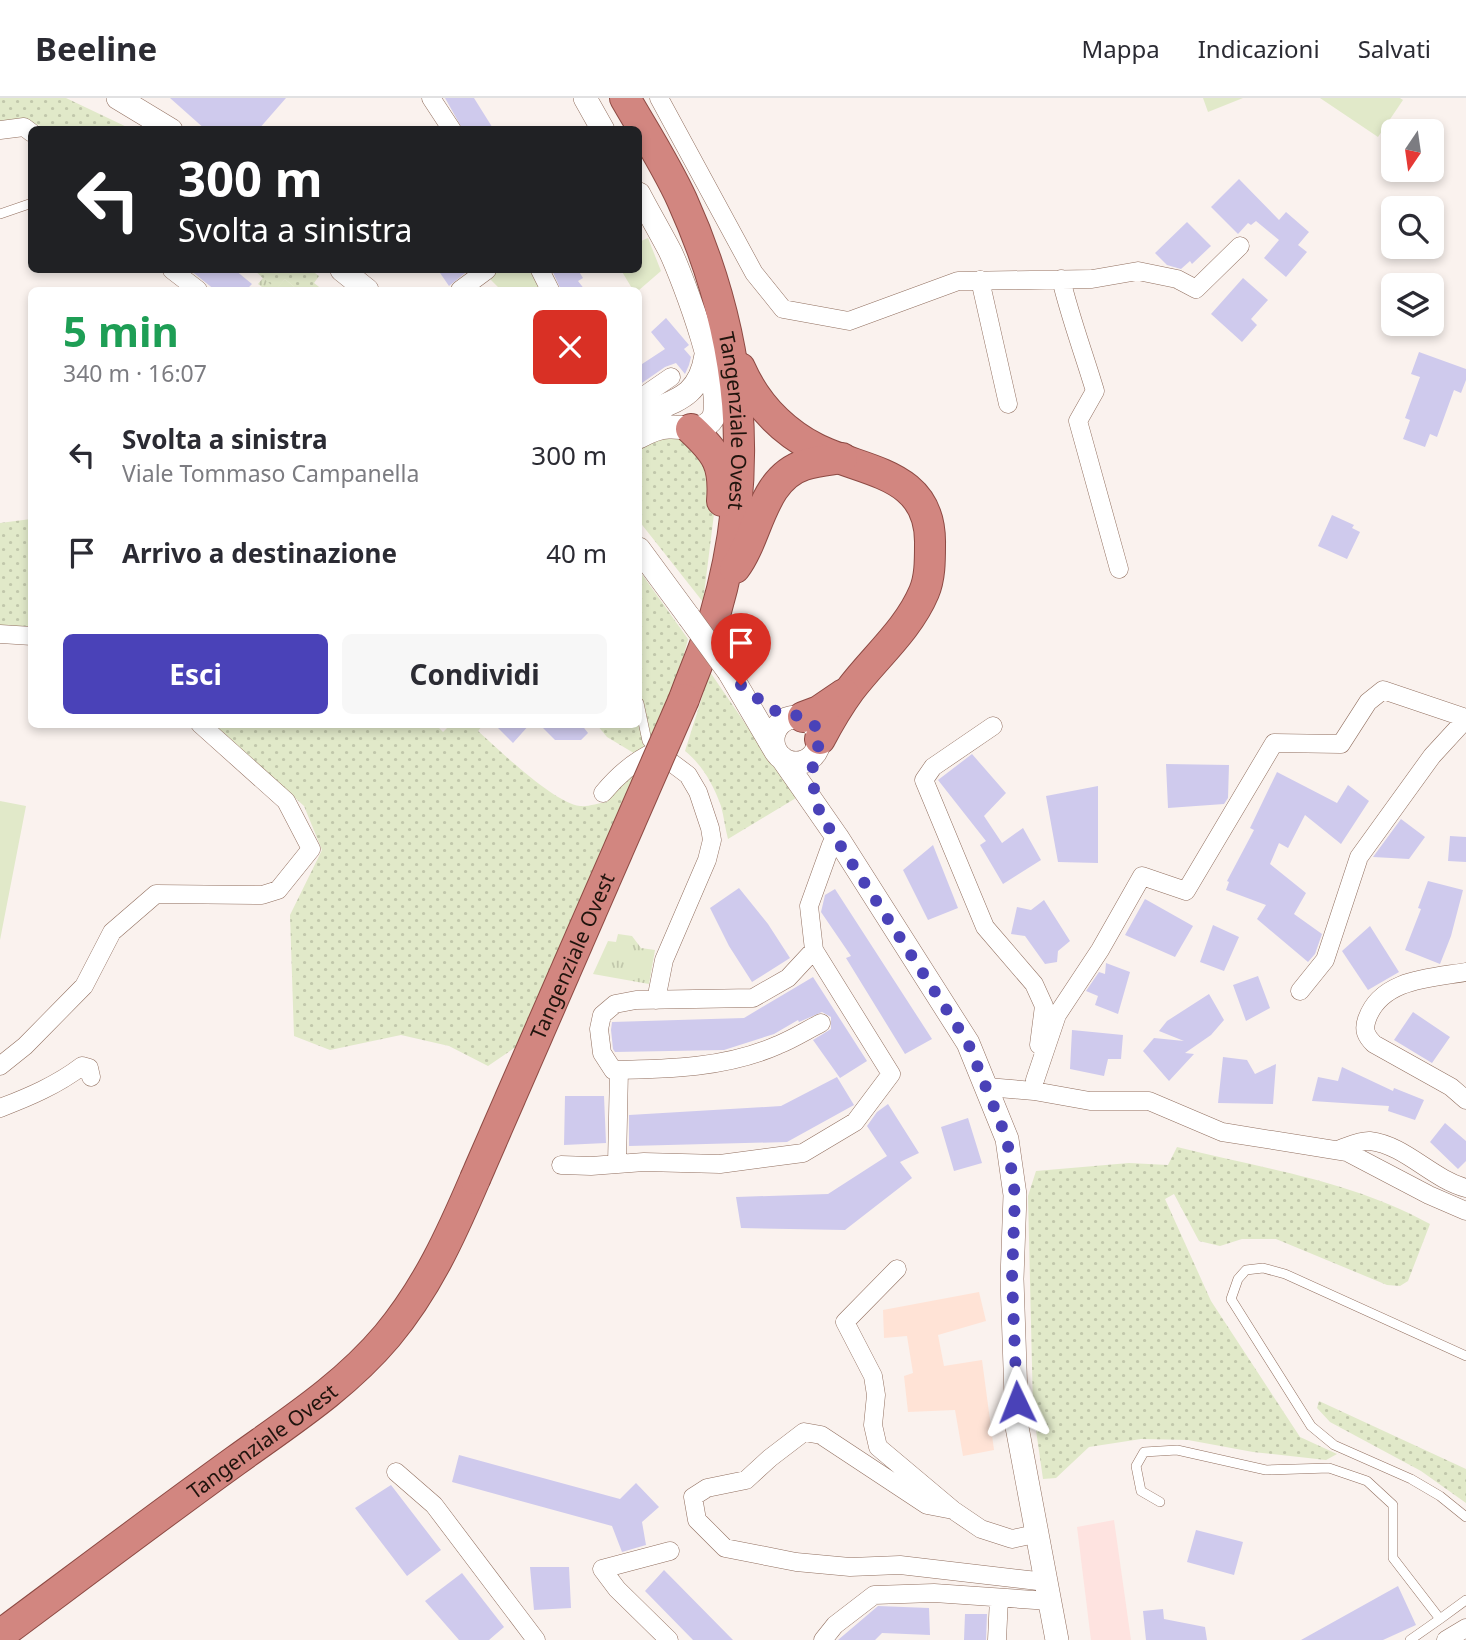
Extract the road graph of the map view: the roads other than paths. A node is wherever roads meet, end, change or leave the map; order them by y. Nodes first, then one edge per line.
1 (118, 98) edge
2 (431, 98) edge
3 (625, 98) edge
4 (659, 98) edge
5 (592, 100) edge
6 (164, 126) edge
7 (449, 126) edge
8 (602, 126) edge
9 (641, 126) edge
10 (642, 128) edge
11 (0, 130) edge
12 (28, 130) edge
13 (642, 200) edge
14 (28, 204) edge
15 (0, 214) edge
16 (1240, 246) dead end
17 (176, 273) edge
18 (346, 273) edge
19 (484, 273) edge
20 (1061, 279) junction
21 (980, 280) junction
22 (194, 287) edge
23 (363, 287) edge
24 (464, 287) edge
25 (718, 348) junction
26 (678, 387) junction
27 (642, 398) edge
28 (1008, 404) dead end
29 (642, 429) edge
30 (691, 429) junction
31 (642, 431) edge
32 (842, 458) junction
33 (642, 553) edge
34 (1119, 569) dead end
35 (723, 586) junction
36 (0, 635) edge
37 (28, 636) edge
38 (729, 672) junction
39 (642, 717) edge
40 (1466, 719) edge
41 (993, 726) dead end
42 (204, 728) edge
43 (808, 732) junction
44 (656, 751) junction
45 (779, 755) junction
46 (603, 793) dead end
47 (820, 814) junction
48 (837, 837) junction
49 (814, 950) junction
50 (1466, 972) edge
51 (1300, 991) dead end
52 (656, 1000) junction
53 (821, 1023) dead end
54 (0, 1066) edge
55 (619, 1070) junction
56 (91, 1077) dead end
57 (1034, 1086) junction
58 (987, 1087) junction
59 (1466, 1100) edge
60 (0, 1108) edge
61 (1338, 1150) junction
62 (617, 1164) junction
63 (561, 1165) dead end
64 (1466, 1188) edge
65 (1466, 1211) edge
66 (897, 1269) dead end
67 (1466, 1356) edge
68 (396, 1472) dead end
69 (1160, 1502) dead end
70 (953, 1510) junction
71 (1466, 1517) edge
72 (1035, 1534) junction
73 (670, 1551) dead end
74 (1048, 1592) junction
75 (999, 1598) junction
76 (1466, 1600) edge
77 (1440, 1619) junction
78 (1466, 1628) edge
79 (0, 1635) edge
80 (536, 1640) edge
81 (669, 1640) edge
82 (823, 1640) edge
83 (997, 1640) edge
84 (1057, 1640) edge
85 (1410, 1640) edge
86 (1446, 1640) edge

1 - 6 street
2 - 7 street
3 - 9 highway, Tangenziale Ovest
4 - 21 street
5 - 8 street
10 - 25 highway, Tangenziale Ovest
11 - 12 street
13 - 25 street
14 - 15 lane
16 - 20 street
17 - 22 street
18 - 23 street
19 - 24 street
20 - 21 street
20 - 34 street
21 - 28 street
25 - 26 street
25 - 30 street
25 - 32 highway
25 - 35 highway, Tangenziale Ovest
26 - 27 street
26 - 29 street
26 - 30 street
30 - 31 street
30 - 35 highway
32 - 35 highway
32 - 43 highway
33 - 38 street, bridge
35 - 79 highway, Tangenziale Ovest, bridge
36 - 37 street
38 - 43 street
38 - 45 street
39 - 44 lane
40 - 51 street
40 - 57 street
41 - 57 street
42 - 54 street
43 - 45 street
43 - 45 street
43 - 47 street
44 - 46 street
44 - 52 street
45 - 47 street
47 - 48 street
48 - 49 street
48 - 58 street
49 - 52 street
49 - 62 street
50 - 59 street
52 - 55 street
53 - 55 street
55 - 62 street
56 - 60 street
57 - 58 street
57 - 61 street
58 - 72 street
61 - 64 street
61 - 65 street
62 - 63 street
66 - 70 street
67 - 71 lane
68 - 80 street
69 - 77 lane
70 - 72 street
70 - 74 street
72 - 74 street
73 - 81 street
74 - 75 street
74 - 84 street
75 - 82 street
75 - 83 street
76 - 77 lane
77 - 85 lane
78 - 86 street

